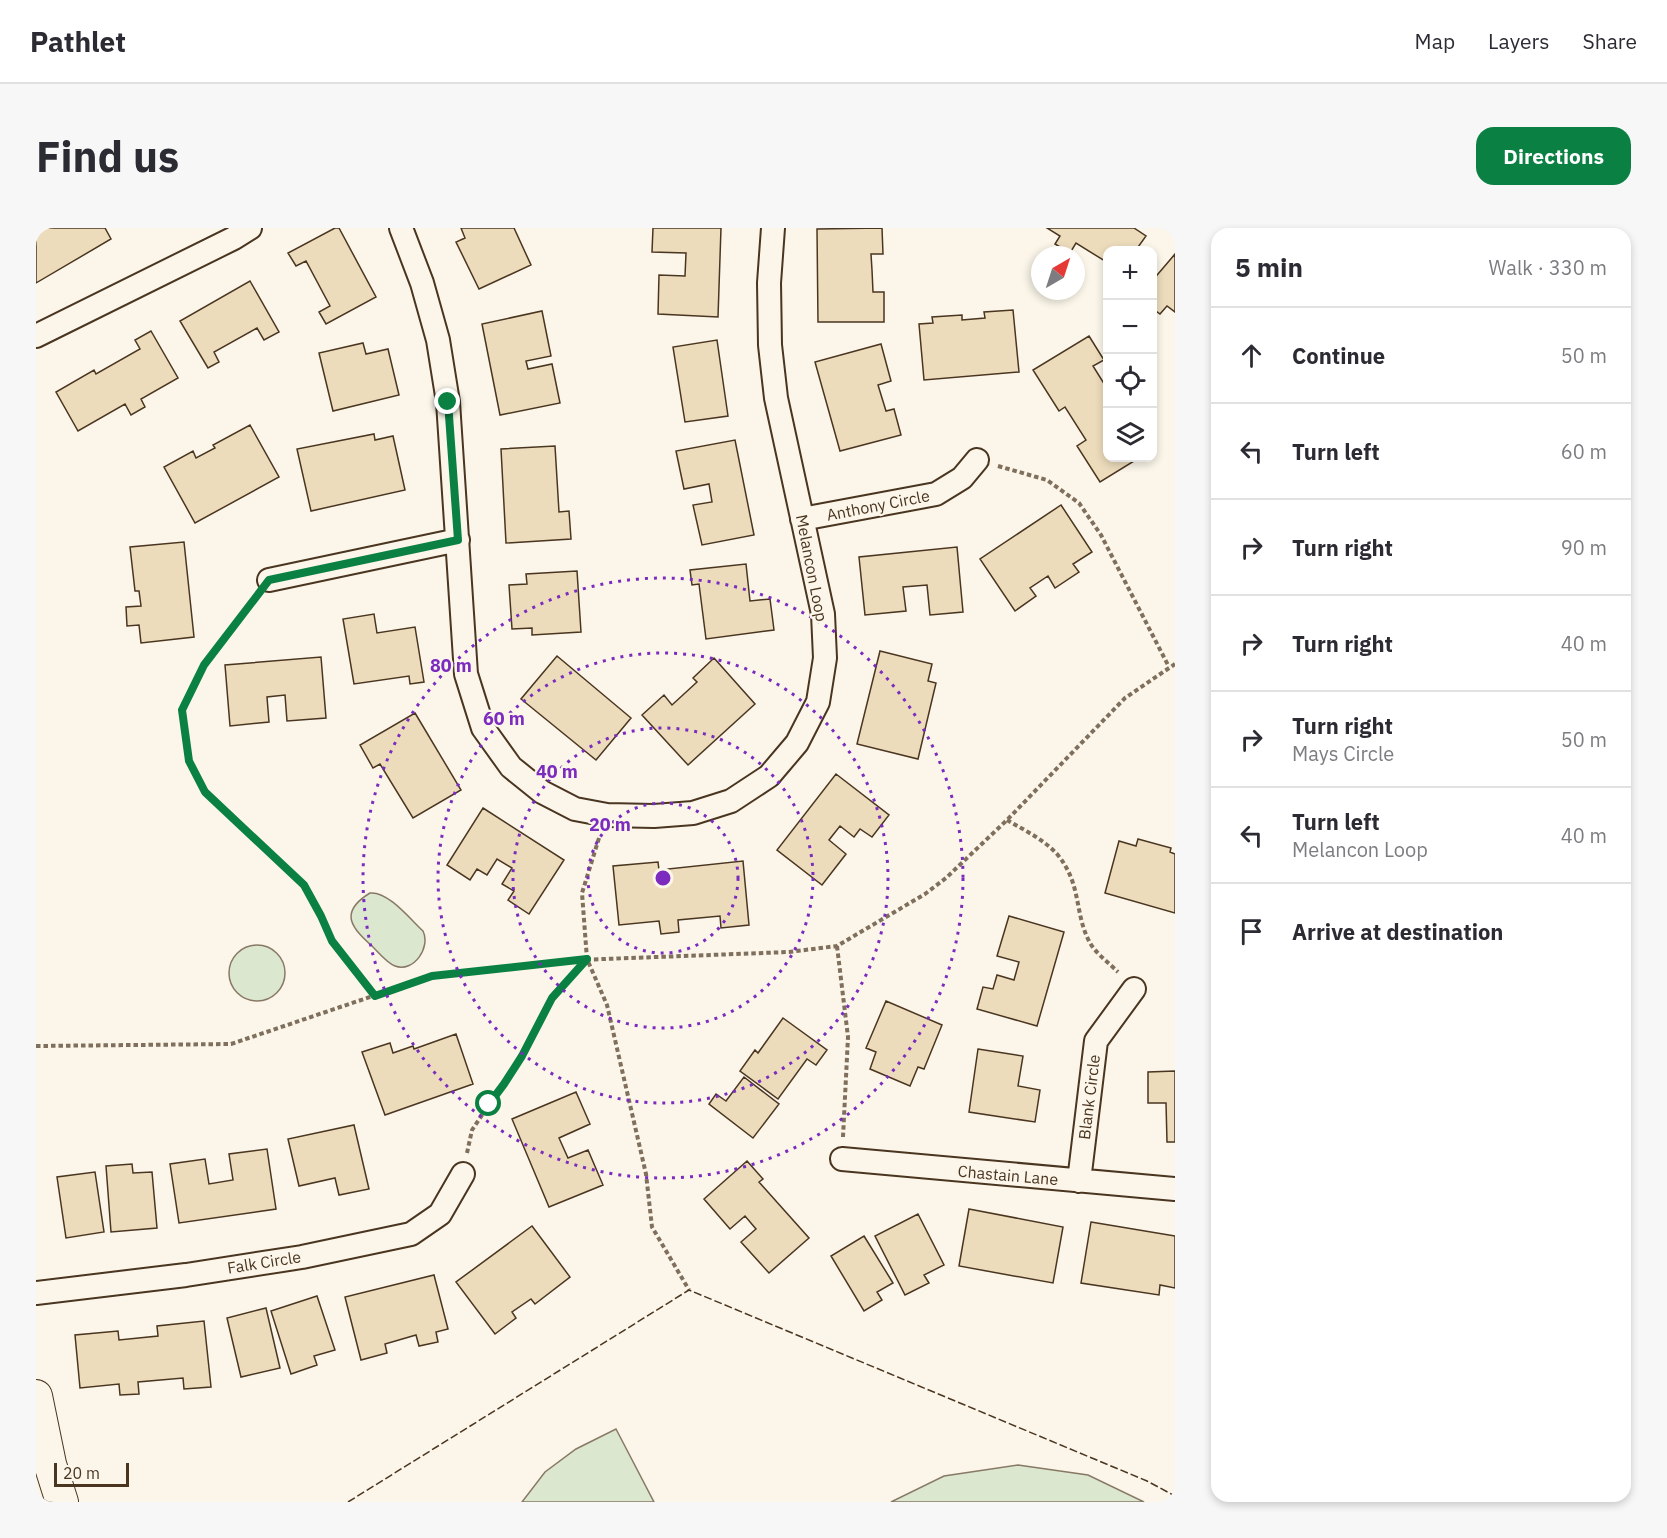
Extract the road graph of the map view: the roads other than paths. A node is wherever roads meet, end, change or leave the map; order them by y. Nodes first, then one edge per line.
1 (250, 228) edge
2 (401, 228) edge
3 (773, 228) edge
4 (36, 336) edge
5 (977, 460) road end
6 (802, 519) junction
7 (458, 540) junction
8 (269, 580) road end
9 (1134, 988) road end
10 (842, 1159) road end
11 (463, 1174) road end
12 (1079, 1181) junction
13 (1175, 1189) edge
14 (36, 1293) edge
15 (36, 1396) edge
16 (62, 1502) edge

1 - 4 street
2 - 7 street, Melancon Loop
3 - 6 street, Melancon Loop
5 - 6 street, Anthony Circle
6 - 7 street, Melancon Loop
7 - 8 street
9 - 12 street, Blank Circle
10 - 12 street, Chastain Lane
11 - 14 street, Falk Circle
12 - 13 street, Chastain Lane
15 - 16 street

